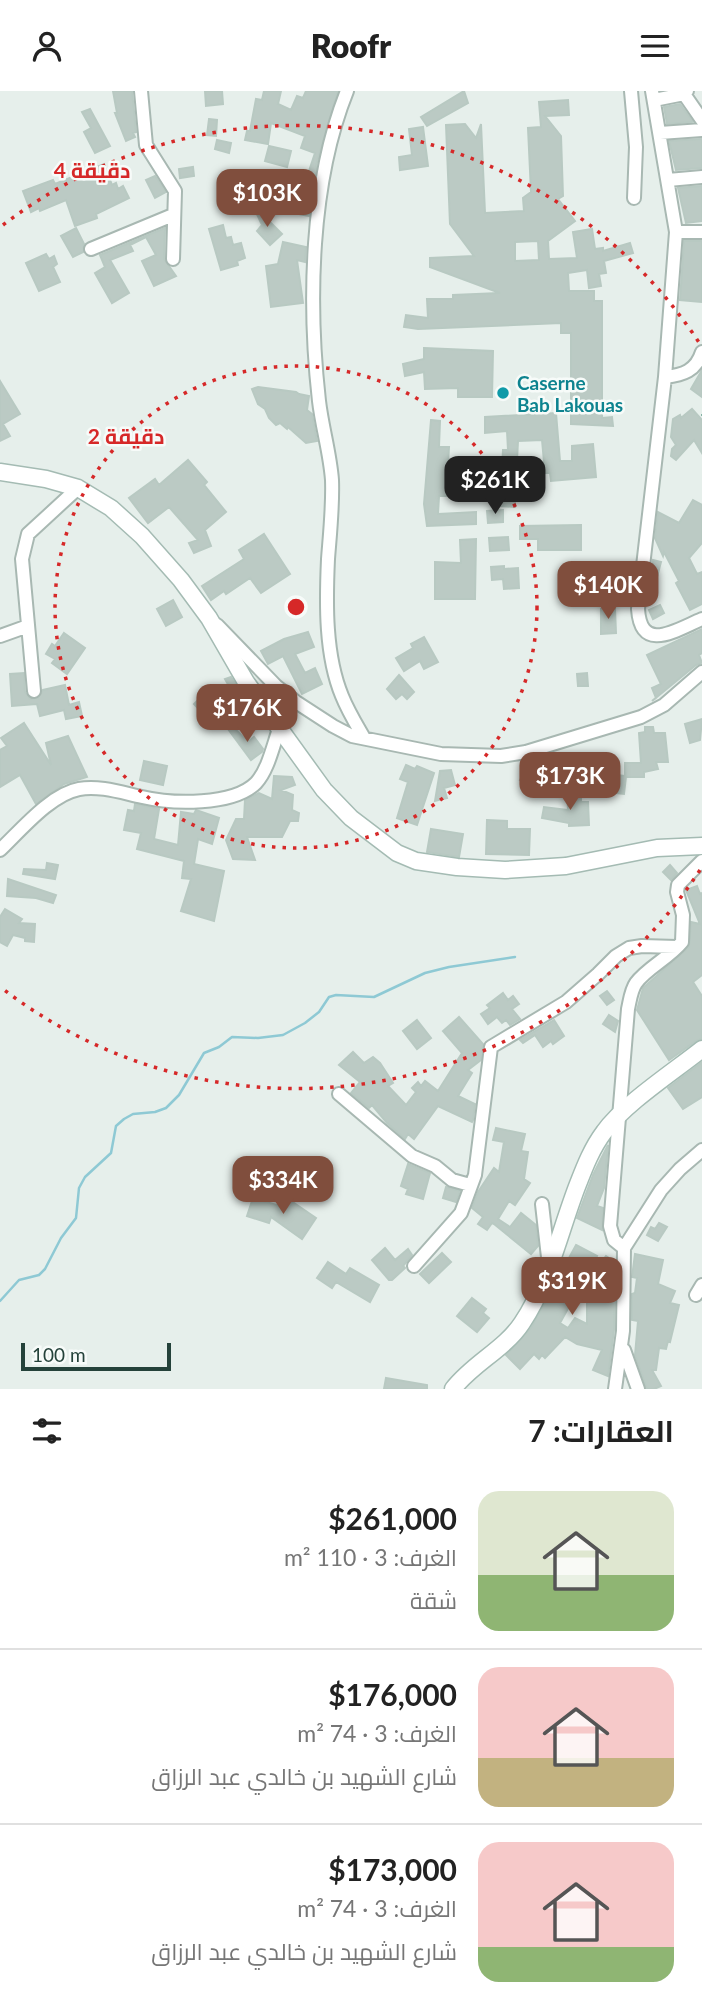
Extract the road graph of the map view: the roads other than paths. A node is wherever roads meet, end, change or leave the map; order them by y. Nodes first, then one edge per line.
1 (141, 91) edge
2 (347, 91) edge
3 (631, 91) edge
4 (686, 92) edge
5 (653, 96) edge
6 (702, 120) edge
7 (702, 130) edge
8 (660, 134) junction
9 (702, 177) edge
10 (668, 180) junction
11 (634, 198) dead end
12 (173, 215) junction
13 (676, 232) junction
14 (702, 232) edge
15 (91, 249) dead end
16 (173, 259) dead end
17 (702, 352) edge
18 (665, 377) junction
19 (0, 472) edge
20 (78, 488) junction
21 (209, 618) junction
22 (702, 619) edge
23 (28, 626) junction
24 (0, 636) edge
25 (702, 671) edge
26 (34, 691) dead end
27 (279, 729) junction
28 (364, 738) junction
29 (702, 846) edge
30 (0, 850) edge
31 (702, 861) edge
32 (677, 947) junction
33 (702, 1049) edge
34 (339, 1094) dead end
35 (617, 1116) junction
36 (702, 1150) edge
37 (470, 1185) junction
38 (542, 1204) dead end
39 (624, 1248) junction
40 (414, 1266) dead end
41 (549, 1267) junction
42 (622, 1344) junction
43 (453, 1389) edge
44 (615, 1389) edge
45 (638, 1389) edge

1 - 12 street
2 - 28 street
3 - 11 street
4 - 5 street
4 - 6 street
5 - 8 street
7 - 8 street
8 - 10 street
9 - 10 street
10 - 13 street
12 - 15 street
12 - 16 street
13 - 14 street
13 - 18 street
17 - 18 street
18 - 22 street
19 - 20 main road
20 - 21 main road
20 - 23 street
21 - 27 main road
21 - 28 street
23 - 24 street
23 - 26 street
25 - 28 street
27 - 29 main road
27 - 30 street
31 - 32 street
32 - 35 street
32 - 37 street
33 - 35 main road
34 - 37 street
35 - 39 street
35 - 41 main road
36 - 39 street
37 - 40 street
38 - 41 street
39 - 42 street
41 - 43 main road
42 - 44 street
42 - 45 street

